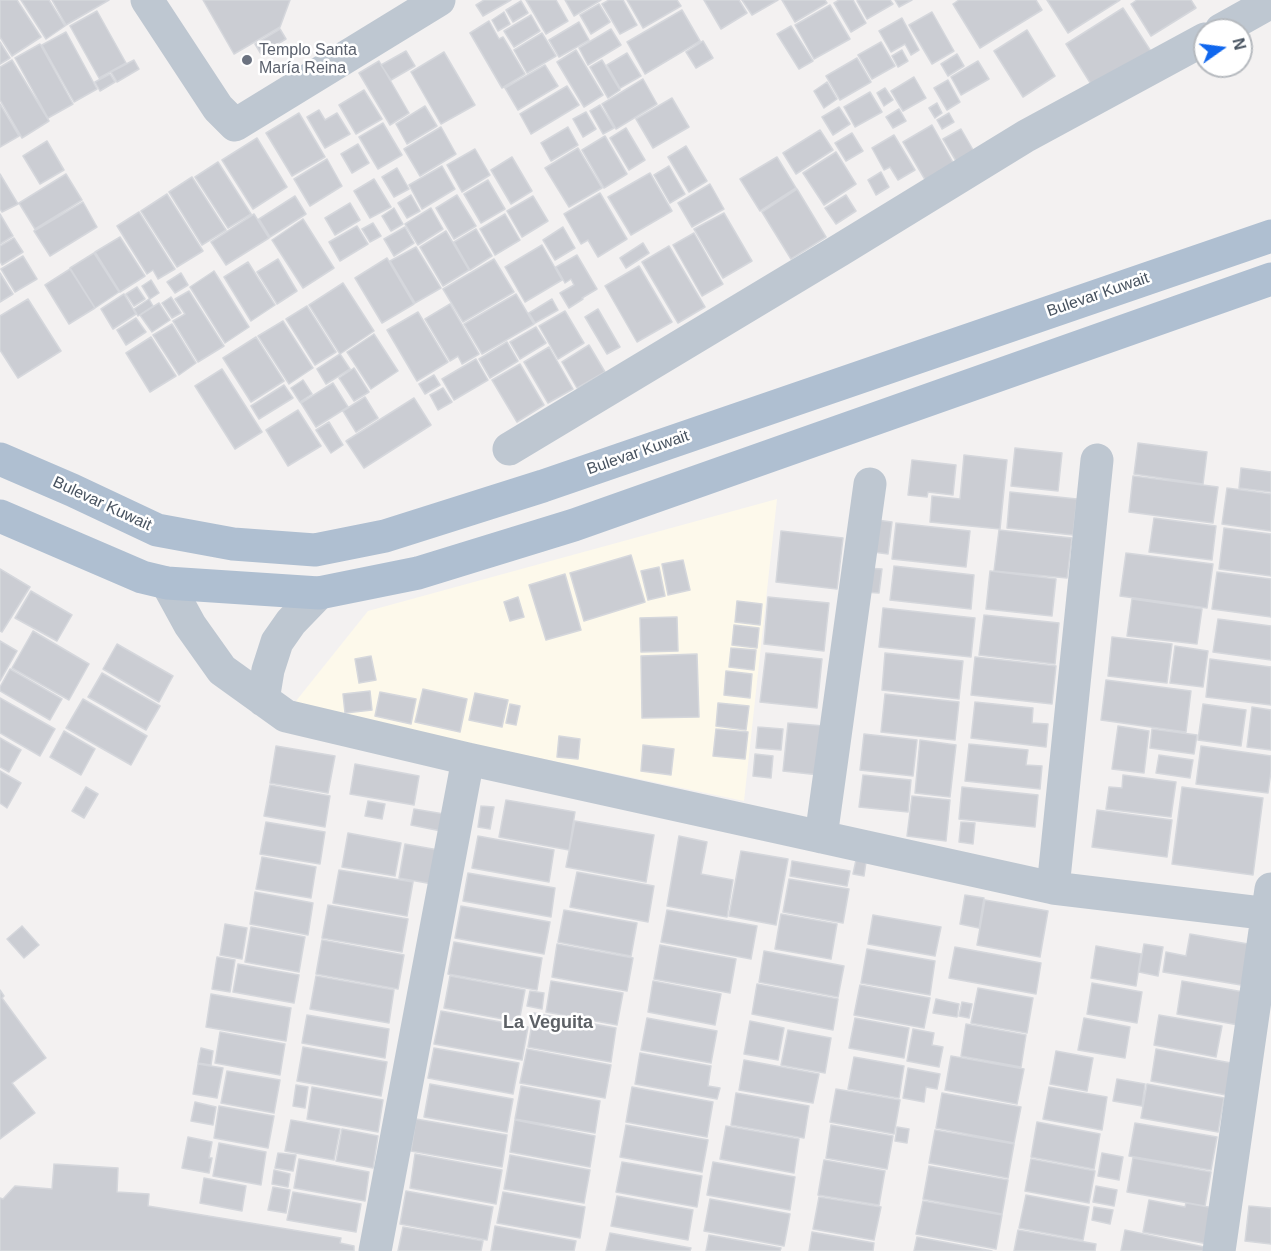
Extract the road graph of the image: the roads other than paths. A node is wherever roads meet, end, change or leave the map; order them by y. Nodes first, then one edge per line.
1 (147, 0) edge
2 (440, 0) edge
3 (1271, 2) edge
4 (1242, 18) edge
5 (1193, 46) edge
6 (1271, 236) edge
7 (1271, 279) edge
8 (509, 449) dead end
9 (0, 459) edge
10 (1097, 460) dead end
11 (870, 484) dead end
12 (0, 516) edge
13 (167, 583) junction
14 (319, 593) junction
15 (263, 700) junction
16 (468, 759) junction
17 (821, 837) junction
18 (1053, 888) junction
19 (1270, 905) edge
20 (375, 1251) edge
21 (1219, 1251) edge

1 - 2 street
3 - 4 street
5 - 8 street
6 - 9 main road, Bulevar Kuwait
7 - 14 main road
10 - 18 street
11 - 17 street
12 - 13 main road
13 - 14 main road
13 - 15 street
14 - 15 street
15 - 16 street
16 - 17 street
16 - 20 street
17 - 18 street
18 - 19 street
19 - 21 street

